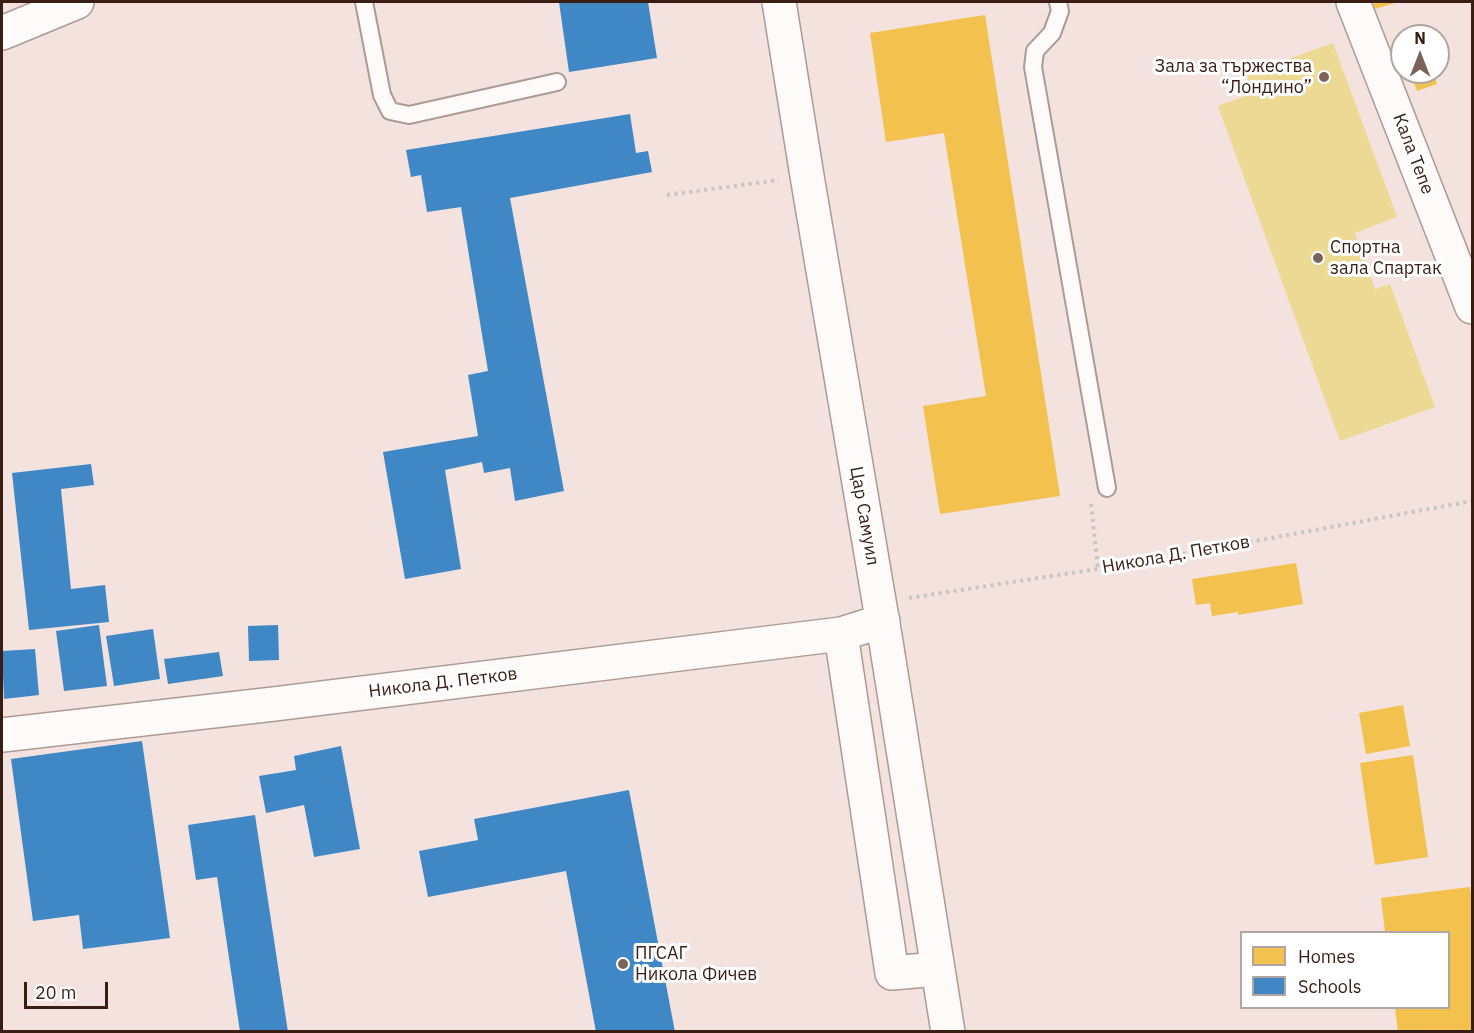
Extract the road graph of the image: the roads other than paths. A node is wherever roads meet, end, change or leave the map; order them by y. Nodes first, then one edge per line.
1 (77, 2) edge
2 (364, 2) edge
3 (779, 2) edge
4 (1058, 2) edge
5 (1353, 2) edge
6 (2, 33) edge
7 (557, 82) dead end
8 (1473, 307) edge
9 (1107, 488) road end
10 (881, 612) junction
11 (842, 634) junction
12 (2, 735) edge
13 (937, 969) junction
14 (948, 1032) edge

1 - 6 street
2 - 7 lane
3 - 10 street, Цар Самуил
4 - 9 lane
5 - 8 street, Кала Тепе
10 - 11 street, Никола Д. Петков
10 - 13 street, Цар Самуил
11 - 12 street, Никола Д. Петков
11 - 13 street
13 - 14 street, Цар Самуил

